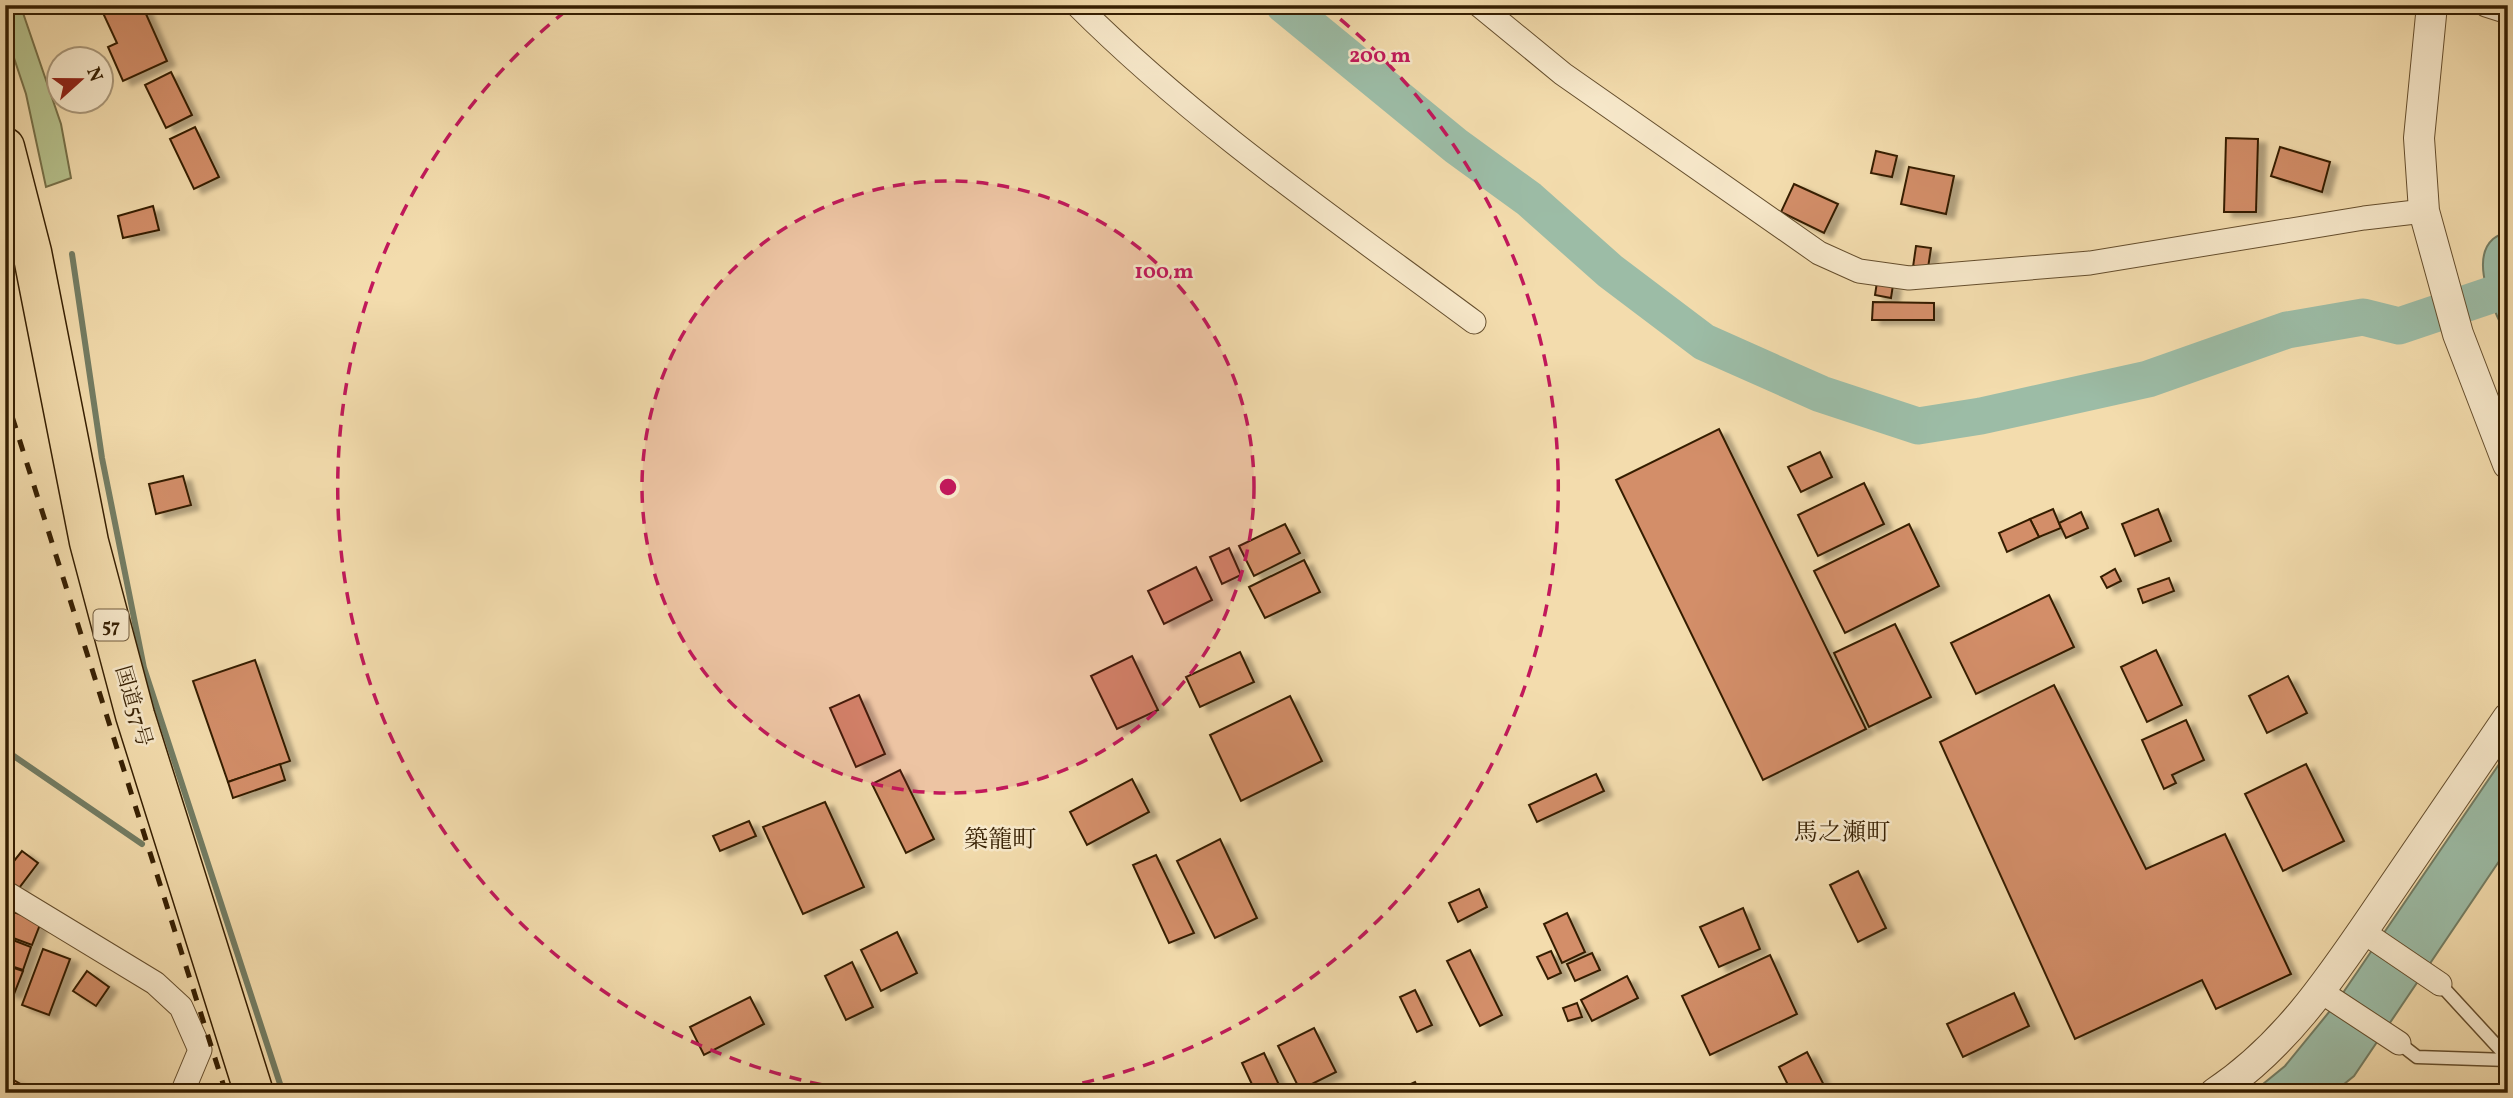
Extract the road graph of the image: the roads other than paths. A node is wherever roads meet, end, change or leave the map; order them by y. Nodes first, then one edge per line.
1 (1077, 5) edge
2 (1479, 5) edge
3 (2432, 5) edge
4 (2486, 5) edge
5 (2508, 12) edge
6 (5, 147) edge
7 (2424, 211) junction
8 (1474, 322) dead end
9 (2508, 464) edge
10 (2508, 718) edge
11 (5, 892) edge
12 (2362, 931) junction
13 (2440, 984) joint
14 (2320, 991) junction
15 (2399, 1043) joint
16 (2508, 1059) edge
17 (182, 1093) edge
18 (254, 1093) edge
19 (2215, 1093) edge

1 - 8 street
2 - 7 street
3 - 7 street
4 - 5 street
6 - 18 highway, 国道57号 / 57
7 - 9 street
10 - 12 street
11 - 17 street
12 - 13 street
12 - 14 street
13 - 16 lane
14 - 15 street
14 - 19 street
15 - 16 lane

